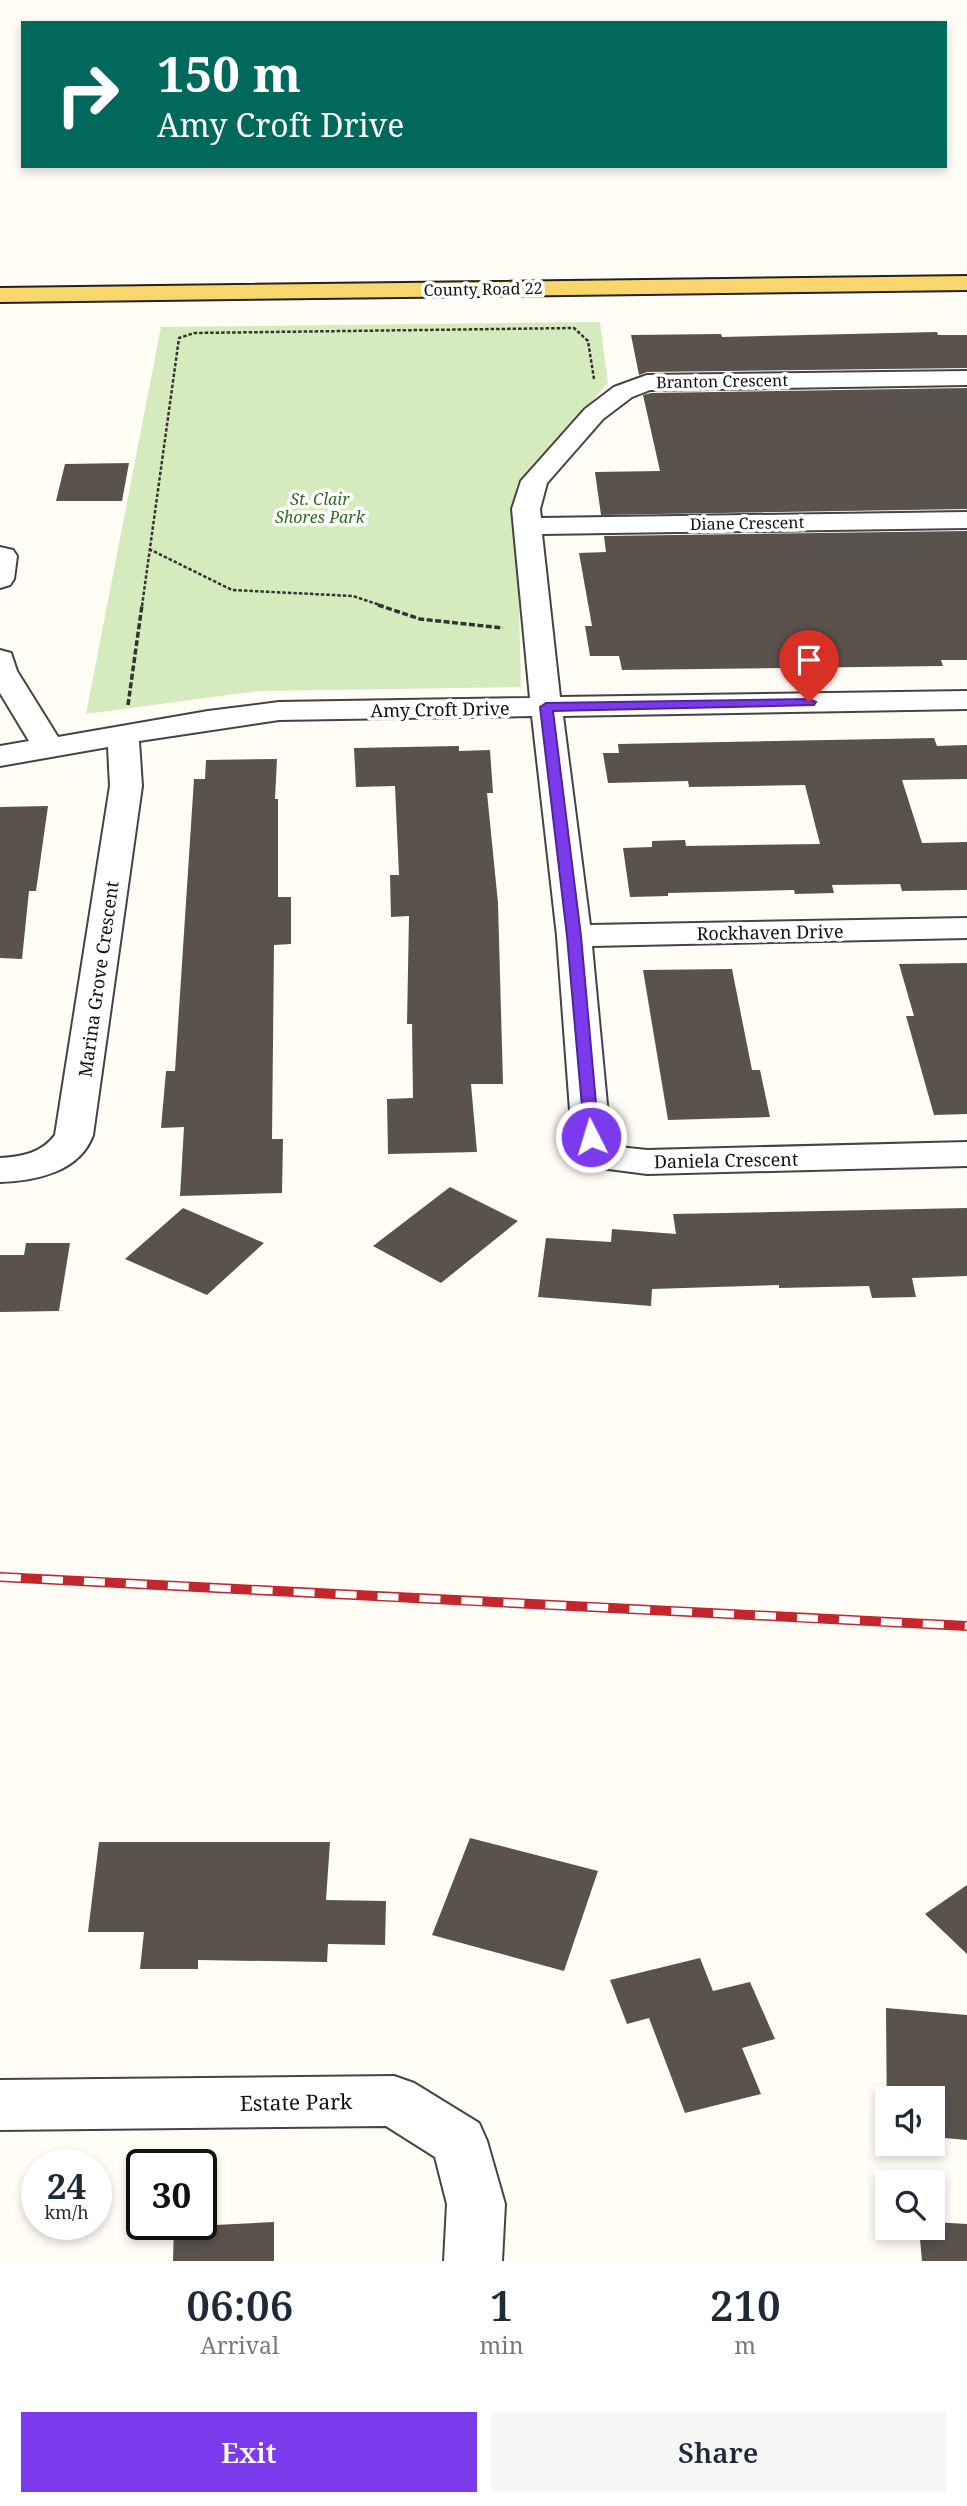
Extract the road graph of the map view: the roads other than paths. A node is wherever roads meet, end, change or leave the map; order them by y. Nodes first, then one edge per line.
1 (967, 283) edge
2 (0, 295) edge
3 (967, 378) edge
4 (967, 520) edge
5 (527, 526) junction
6 (0, 555) edge
7 (0, 579) edge
8 (0, 659) edge
9 (967, 700) edge
10 (546, 707) junction
11 (123, 735) junction
12 (49, 748) junction
13 (0, 756) edge
14 (967, 928) edge
15 (574, 936) junction
16 (967, 1154) edge
17 (0, 1170) edge
18 (0, 2105) edge
19 (473, 2261) edge

1 - 2 main road, County Road 22
3 - 5 street, Branton Crescent
4 - 5 street, Diane Crescent
5 - 10 street, Branton Crescent
6 - 7 street
8 - 12 street
9 - 10 street, Amy Croft Drive
10 - 11 street, Amy Croft Drive
10 - 15 street, Daniela Crescent
11 - 12 street, Amy Croft Drive
11 - 17 street, Marina Grove Crescent
12 - 13 street, Amy Croft Drive
14 - 15 street, Rockhaven Drive
15 - 16 street, Daniela Crescent
18 - 19 street, Estate Park

